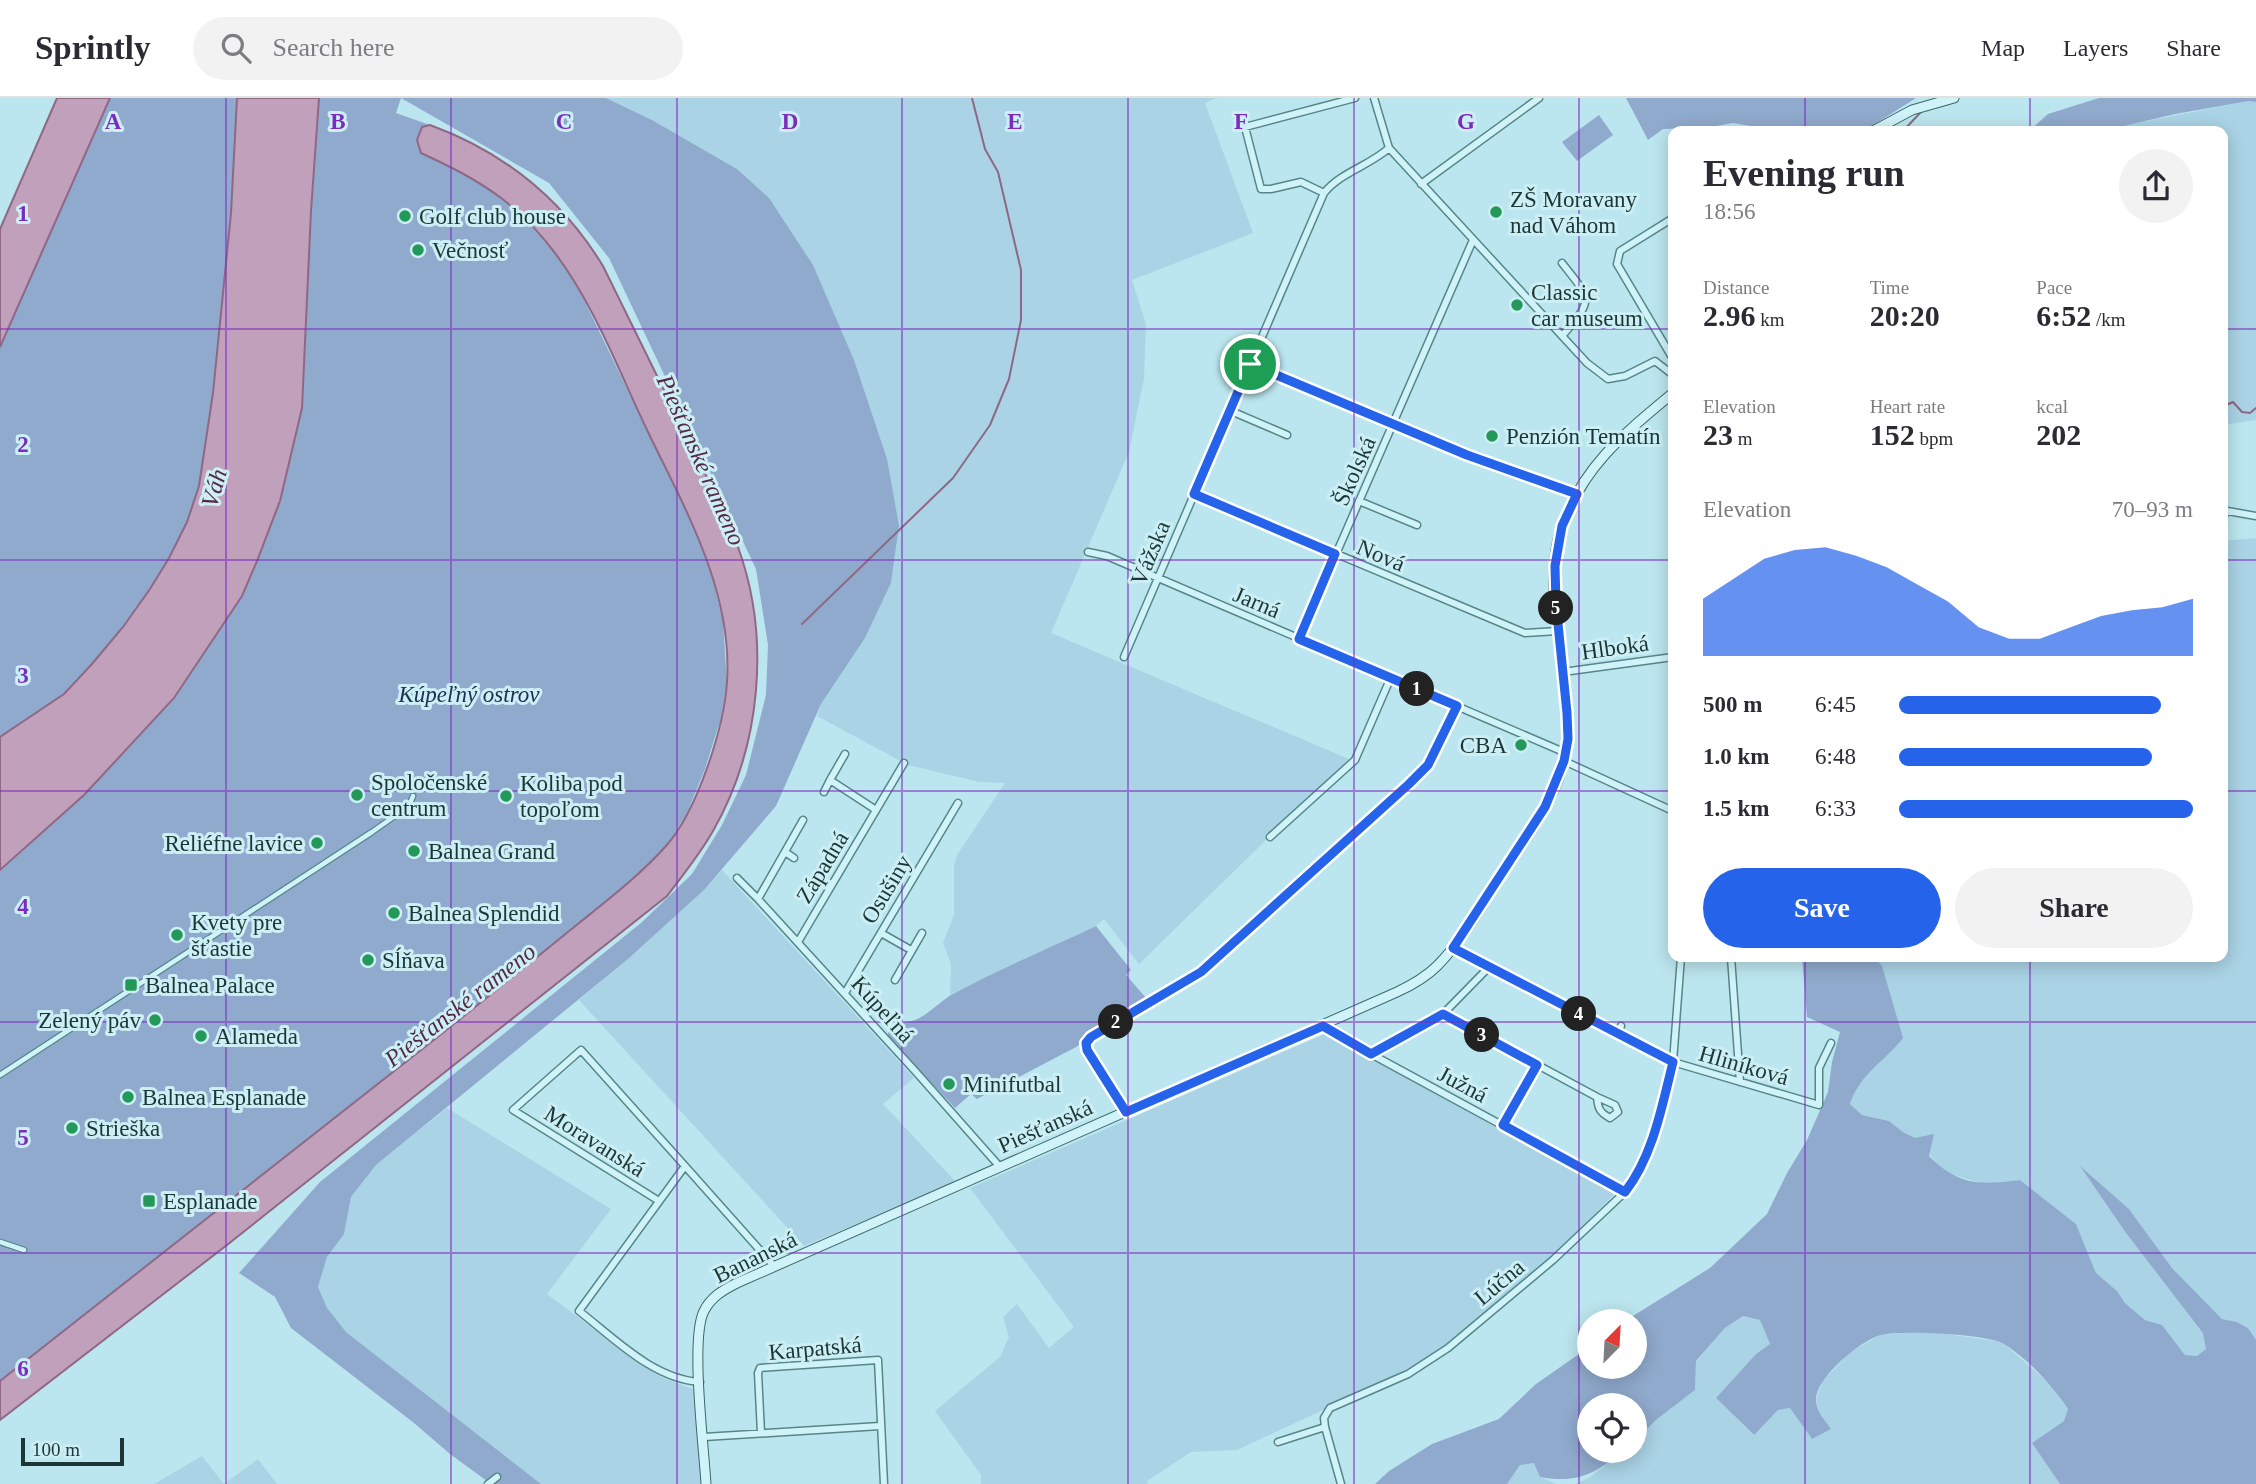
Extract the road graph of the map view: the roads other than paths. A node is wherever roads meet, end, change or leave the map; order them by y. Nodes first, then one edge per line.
1 (1355, 98) edge
2 (1374, 98) edge
3 (1539, 98) edge
4 (1954, 98) edge
5 (1883, 126) edge
6 (1389, 148) junction
7 (1421, 184) junction
8 (1324, 192) junction
9 (1668, 221) edge
10 (1474, 240) junction
11 (1562, 263) dead end
12 (1562, 336) junction
13 (1668, 351) edge
14 (1250, 364) junction
15 (1668, 371) edge
16 (1668, 397) edge
17 (1231, 411) junction
18 (1394, 424) junction
19 (1286, 435) dead end
20 (1194, 494) junction
21 (1577, 494) junction
22 (1359, 501) junction
23 (2228, 511) edge
24 (2256, 516) edge
25 (1417, 525) dead end
26 (1088, 552) dead end
27 (1335, 554) junction
28 (1158, 579) junction
29 (1558, 631) junction
30 (1299, 639) junction
31 (1124, 657) dead end
32 (1668, 658) edge
33 (1563, 672) junction
34 (1391, 677) junction
35 (1457, 706) junction
36 (845, 754) dead end
37 (1565, 757) junction
38 (904, 763) dead end
39 (830, 780) junction
40 (824, 792) dead end
41 (412, 796) dead end
42 (958, 803) dead end
43 (1668, 808) edge
44 (876, 810) junction
45 (803, 820) dead end
46 (1270, 837) dead end
47 (785, 852) junction
48 (794, 858) dead end
49 (737, 878) dead end
50 (758, 899) junction
51 (881, 933) junction
52 (922, 933) dead end
53 (798, 942) junction
54 (1453, 948) junction
55 (911, 950) junction
56 (1681, 962) edge
57 (1731, 962) edge
58 (1490, 966) junction
59 (895, 980) dead end
60 (845, 993) junction
61 (1443, 1014) junction
62 (1323, 1026) junction
63 (1831, 1043) dead end
64 (1371, 1054) junction
65 (1673, 1062) junction
66 (1537, 1065) junction
67 (0, 1075) edge
68 (1740, 1082) junction
69 (1597, 1097) dead end
70 (1126, 1112) junction
71 (1503, 1125) junction
72 (685, 1166) junction
73 (1000, 1167) junction
74 (1625, 1192) junction
75 (659, 1201) junction
76 (911, 1207) joint
77 (0, 1242) edge
78 (24, 1250) dead end
79 (775, 1267) junction
80 (700, 1382) junction
81 (880, 1426) junction
82 (1325, 1427) junction
83 (761, 1433) junction
84 (704, 1437) junction
85 (1278, 1442) dead end
86 (497, 1477) dead end
87 (488, 1484) edge
88 (706, 1484) edge
89 (884, 1484) edge
90 (1341, 1484) edge

1 - 8 street
2 - 6 street
3 - 7 street
4 - 5 main road
6 - 7 street
6 - 8 street
7 - 10 street
8 - 14 street, Vážska
9 - 13 street
10 - 12 street
10 - 18 street, Školská
11 - 12 street
12 - 15 street
14 - 17 street, Vážska
14 - 18 street
16 - 21 main road, Piešťanská
17 - 19 street
17 - 20 street, Vážska
18 - 21 street
18 - 22 street, Školská
20 - 27 street, Nová
20 - 28 street, Vážska
21 - 29 main road, Piešťanská
22 - 25 street
22 - 27 street, Školská
23 - 24 street
26 - 28 street, Jarná
27 - 29 street, Nová
27 - 30 street, Školská
28 - 30 street, Jarná
28 - 31 street, Vážska
29 - 33 main road, Piešťanská
30 - 34 street, Jarná
32 - 33 street, Hlboká
33 - 37 main road, Piešťanská
34 - 35 street, Jarná
34 - 46 street
35 - 37 street, Jarná
35 - 70 street
36 - 39 street
37 - 43 street, Jarná
37 - 54 main road, Piešťanská
38 - 44 street, Západná
39 - 40 street
39 - 44 street
41 - 67 street
42 - 51 street, Osušiny
44 - 53 street, Západná
45 - 47 street, Západná
47 - 48 street, Západná
47 - 50 street, Západná
49 - 50 street, Kúpeľná
50 - 53 street, Kúpeľná
51 - 55 street
51 - 60 street, Osušiny
52 - 55 street
53 - 60 street, Kúpeľná
54 - 58 street, Hliníková
54 - 62 main road, Piešťanská
55 - 59 street
56 - 65 street, Lúčna
57 - 68 street
58 - 61 street
58 - 65 street, Hliníková
60 - 73 street, Kúpeľná
61 - 64 street
61 - 66 street
62 - 64 street, Južná
62 - 70 main road, Piešťanská
63 - 68 street, Hliníková
64 - 71 street, Južná
65 - 68 street, Hliníková
65 - 74 street, Lúčna
66 - 69 street
66 - 71 street
70 - 73 main road, Piešťanská
71 - 74 street, Južná
72 - 75 street, Moravanská
72 - 75 street, Moravanská
72 - 79 street, Moravanská
73 - 76 main road, Piešťanská
74 - 82 street, Lúčna
75 - 80 street, Moravanská
76 - 79 main road, Bananská
77 - 78 street
79 - 80 main road, Bananská
80 - 84 main road, Bananská
81 - 83 street
81 - 83 street, Karpatská
81 - 89 street
82 - 85 street
82 - 90 street
83 - 84 street
84 - 88 main road, Bananská
86 - 87 street

